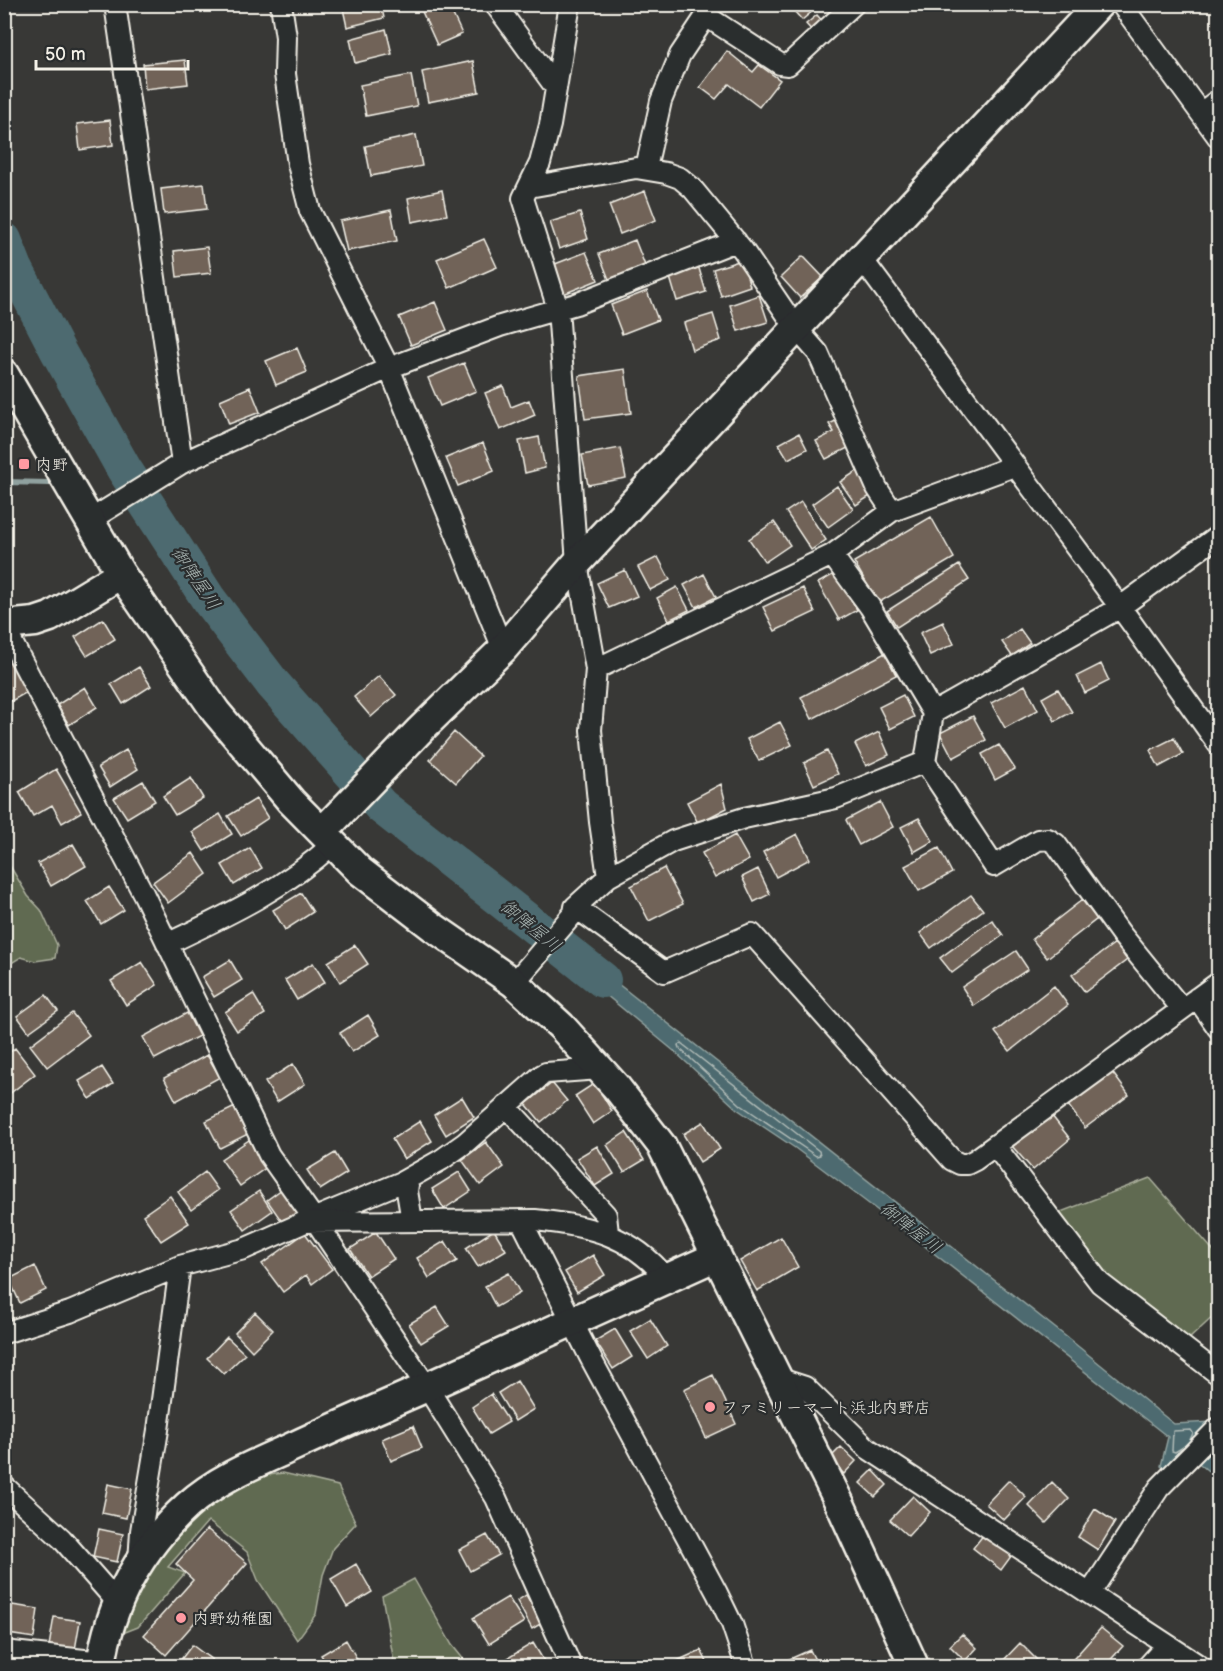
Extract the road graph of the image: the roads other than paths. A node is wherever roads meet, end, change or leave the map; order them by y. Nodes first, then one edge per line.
1 (115, 4) edge
2 (281, 4) edge
3 (495, 4) edge
4 (570, 4) edge
5 (854, 4) edge
6 (1099, 4) edge
7 (1121, 4) edge
8 (711, 10) edge
9 (556, 88) junction
10 (1218, 100) edge
11 (1201, 113) junction
12 (1218, 137) edge
13 (646, 168) junction
14 (529, 187) junction
15 (736, 241) junction
16 (862, 259) junction
17 (558, 309) junction
18 (796, 328) junction
19 (389, 368) junction
20 (4, 374) edge
21 (1014, 466) junction
22 (174, 468) junction
23 (892, 511) junction
24 (98, 515) junction
25 (1218, 536) edge
26 (832, 555) junction
27 (577, 562) junction
28 (121, 574) junction
29 (1119, 608) junction
30 (4, 626) edge
31 (503, 649) junction
32 (596, 669) junction
33 (933, 713) junction
34 (1218, 744) edge
35 (925, 762) junction
36 (331, 831) junction
37 (608, 877) junction
38 (574, 910) junction
39 (167, 944) junction
40 (519, 977) junction
41 (1218, 983) edge
42 (1190, 1004) junction
43 (1218, 1028) edge
44 (600, 1069) junction
45 (506, 1106) junction
46 (996, 1146) junction
47 (409, 1179) junction
48 (316, 1220) junction
49 (520, 1220) junction
50 (412, 1221) junction
51 (608, 1233) junction
52 (717, 1256) junction
53 (180, 1266) junction
54 (666, 1278) junction
55 (572, 1322) junction
56 (4, 1333) edge
57 (1218, 1374) edge
58 (777, 1378) junction
59 (427, 1387) junction
60 (1218, 1428) edge
61 (4, 1486) edge
62 (139, 1562) junction
63 (1090, 1593) junction
64 (118, 1603) junction
65 (1167, 1645) junction
66 (4, 1651) edge
67 (102, 1664) edge
68 (571, 1666) edge
69 (746, 1666) edge
70 (914, 1666) edge
71 (1148, 1666) edge
72 (1200, 1666) edge

1 - 22 street
2 - 19 street
3 - 9 street
4 - 9 street
5 - 8 street
6 - 16 street
7 - 11 street
8 - 13 street
9 - 14 street
10 - 11 street
11 - 12 street
13 - 14 street
13 - 15 street
14 - 17 street
15 - 17 street
15 - 18 street
16 - 18 street
16 - 21 street
17 - 19 street
17 - 27 street
18 - 23 street
18 - 27 street
19 - 22 street
19 - 31 street
20 - 24 street
21 - 23 street
21 - 29 street
22 - 24 street
23 - 26 street
24 - 28 street
25 - 29 street
26 - 32 street
26 - 33 street
27 - 31 street
27 - 32 street
28 - 30 street
28 - 36 street
29 - 33 street
29 - 34 street
30 - 39 street
31 - 36 street
32 - 37 street
33 - 35 street
35 - 37 street
35 - 42 street
36 - 39 street
36 - 40 street
37 - 38 street
38 - 40 street
38 - 46 street
39 - 48 street
40 - 44 street
41 - 42 street
42 - 43 street
42 - 46 street
44 - 45 street
44 - 52 street
45 - 47 street
45 - 51 street
46 - 57 street
47 - 48 street
47 - 50 street
48 - 50 street
48 - 53 street
48 - 59 street
49 - 50 street
49 - 51 street
49 - 55 street
51 - 54 street
52 - 54 street
52 - 58 street
53 - 56 street
53 - 62 street
54 - 55 street
55 - 59 street
55 - 69 street
58 - 63 street
58 - 70 street
59 - 62 street
59 - 68 street
60 - 63 street
61 - 64 street
62 - 64 street
63 - 65 street
64 - 67 street
65 - 71 street
65 - 72 street
66 - 67 street

